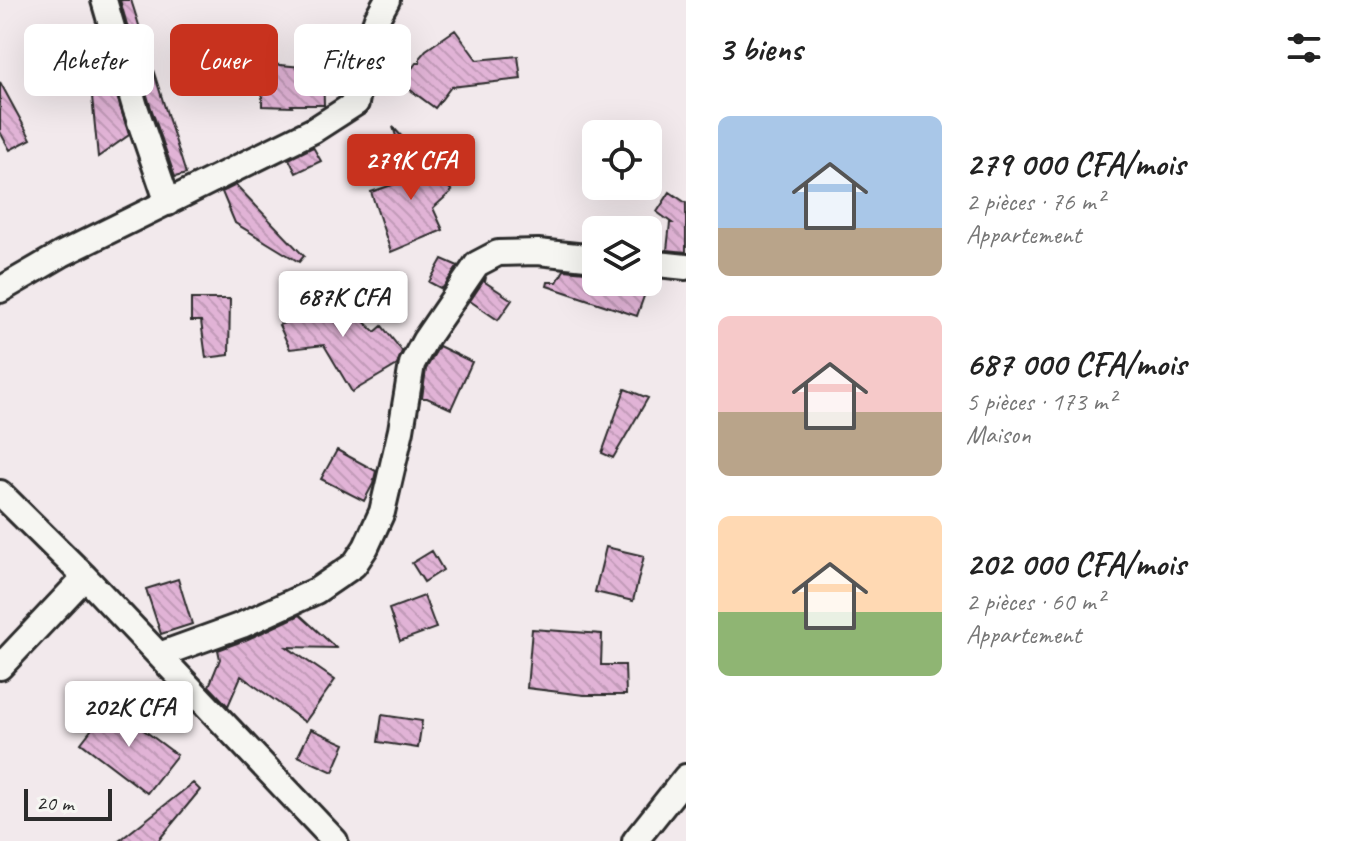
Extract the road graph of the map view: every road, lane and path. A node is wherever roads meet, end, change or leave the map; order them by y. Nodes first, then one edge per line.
1 (104, 0) edge
2 (387, 0) edge
3 (168, 203) junction
4 (582, 257) edge
5 (662, 264) edge
6 (686, 267) edge
7 (0, 290) edge
8 (0, 493) edge
9 (85, 577) junction
10 (159, 655) junction
11 (0, 667) edge
12 (686, 777) edge
13 (335, 841) edge
14 (635, 841) edge

1 - 3 street
2 - 3 street
3 - 7 street
4 - 10 street
5 - 6 street
8 - 9 street
9 - 10 street
9 - 11 street
10 - 13 street
12 - 14 street

